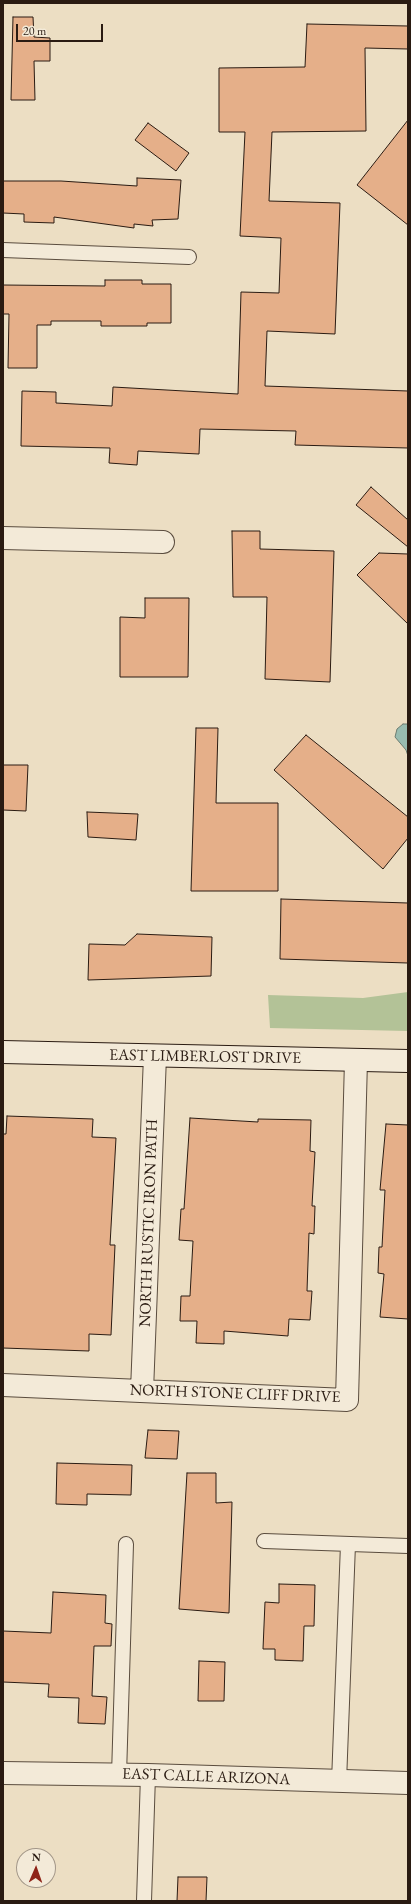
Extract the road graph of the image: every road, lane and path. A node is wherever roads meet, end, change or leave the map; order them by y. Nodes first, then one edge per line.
1 (3, 250) edge
2 (189, 257) dead end
3 (3, 538) edge
4 (163, 542) dead end
5 (3, 1052) edge
6 (155, 1056) junction
7 (356, 1060) junction
8 (408, 1062) edge
9 (3, 1385) edge
10 (142, 1391) junction
11 (264, 1541) dead end
12 (126, 1544) dead end
13 (348, 1544) junction
14 (408, 1546) edge
15 (119, 1775) junction
16 (148, 1775) junction
17 (4, 1778) edge
18 (339, 1782) junction
19 (408, 1783) edge
20 (144, 1901) edge

1 - 2 lane
3 - 4 street
5 - 6 street, EAST LIMBERLOST DRIVE
6 - 7 street, EAST LIMBERLOST DRIVE
6 - 10 street, NORTH RUSTIC IRON PATH
7 - 8 street, EAST LIMBERLOST DRIVE
7 - 10 street, NORTH STONE CLIFF DRIVE
9 - 10 street, NORTH STONE CLIFF DRIVE
11 - 13 lane
12 - 15 lane
13 - 14 lane
13 - 18 lane
15 - 16 street, EAST CALLE ARIZONA
15 - 17 street, EAST CALLE ARIZONA
16 - 18 street, EAST CALLE ARIZONA
16 - 20 lane
18 - 19 street, EAST CALLE ARIZONA

